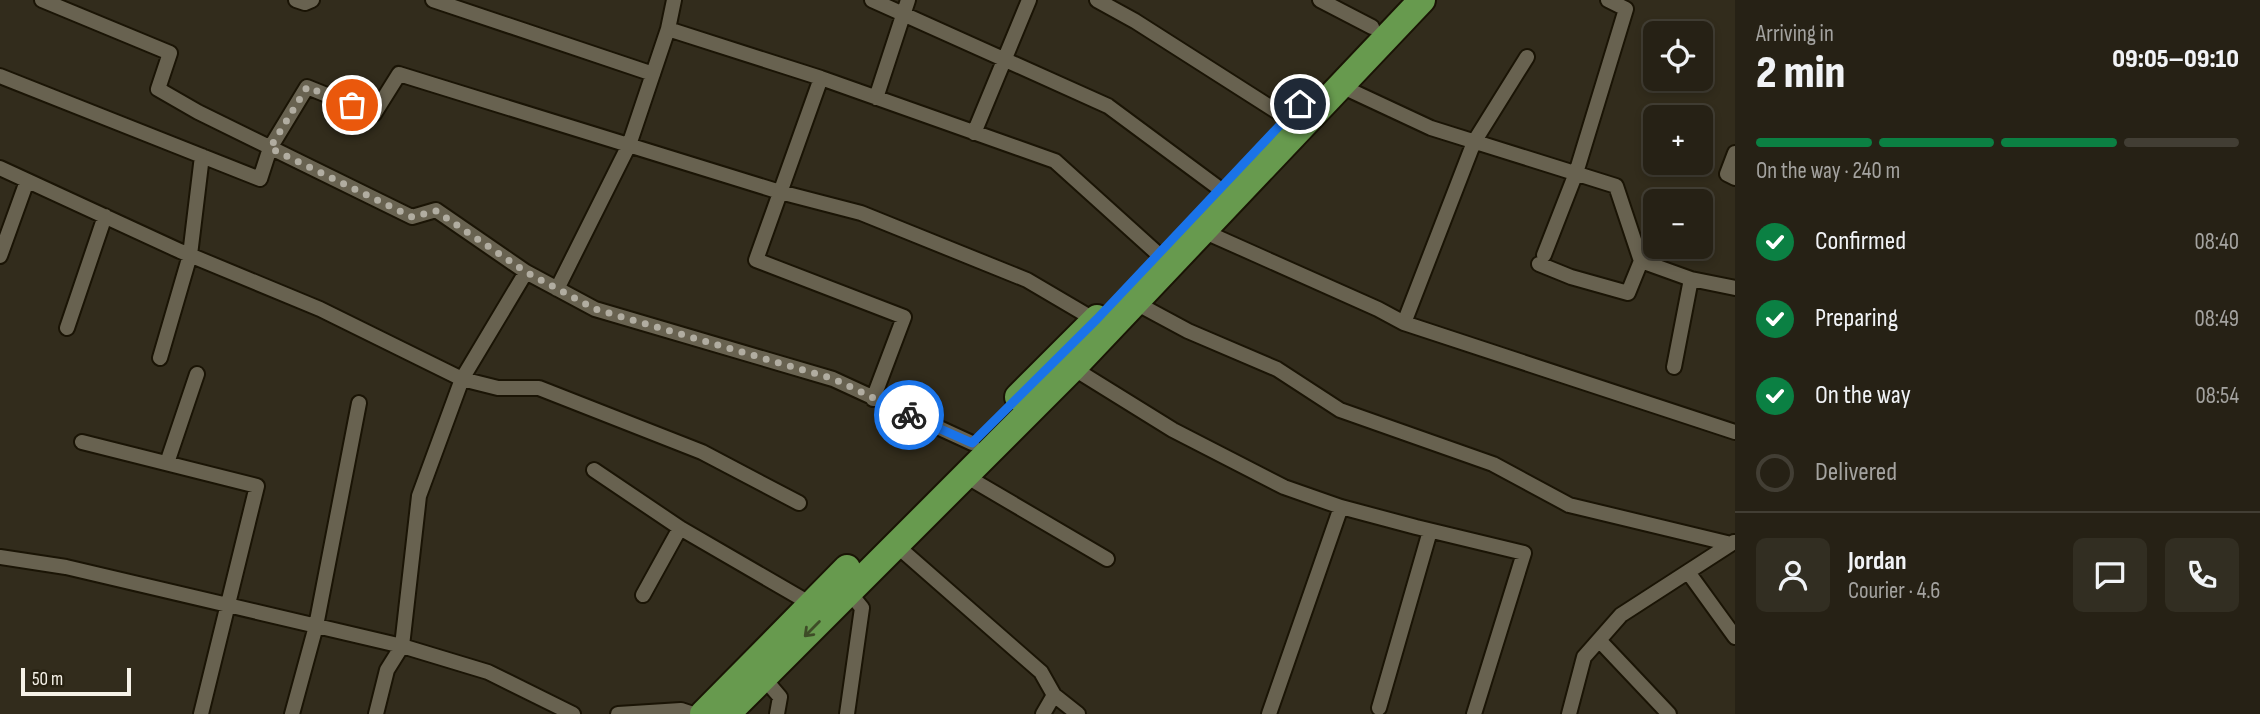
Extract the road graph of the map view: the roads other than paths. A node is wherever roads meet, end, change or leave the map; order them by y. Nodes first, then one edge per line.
1 (42, 0) edge
2 (296, 0) edge
3 (312, 0) edge
4 (433, 0) edge
5 (674, 0) edge
6 (872, 0) edge
7 (1029, 0) edge
8 (1097, 0) edge
9 (1320, 0) edge
10 (1396, 0) edge
11 (1422, 0) edge
12 (1608, 0) edge
13 (906, 7) edge
14 (1372, 27) junction
15 (668, 29) junction
16 (1527, 57) dead end
17 (1003, 58) junction
18 (653, 74) junction
19 (0, 76) edge
20 (821, 78) junction
21 (1334, 81) junction
22 (876, 97) junction
23 (1293, 124) junction
24 (974, 133) junction
25 (1474, 142) junction
26 (629, 145) junction
27 (270, 148) junction
28 (1735, 153) edge
29 (202, 156) junction
30 (0, 168) edge
31 (1576, 173) junction
32 (1735, 178) edge
33 (27, 180) junction
34 (1220, 189) junction
35 (780, 192) junction
36 (105, 216) junction
37 (1203, 231) junction
38 (190, 255) junction
39 (0, 256) edge
40 (1164, 260) junction
41 (1641, 261) junction
42 (526, 272) junction
43 (1690, 279) junction
44 (1735, 288) edge
45 (556, 289) junction
46 (1136, 303) junction
47 (1095, 320) junction
48 (1404, 323) junction
49 (67, 328) dead end
50 (160, 358) dead end
51 (1674, 367) dead end
52 (1073, 368) junction
53 (197, 374) dead end
54 (462, 379) junction
55 (873, 399) junction
56 (359, 403) dead end
57 (1735, 432) edge
58 (82, 442) dead end
59 (972, 443) junction
60 (167, 463) junction
61 (594, 470) dead end
62 (964, 475) junction
63 (799, 503) dead end
64 (1341, 507) junction
65 (680, 528) junction
66 (1430, 531) junction
67 (890, 539) junction
68 (1733, 543) edge
69 (0, 557) edge
70 (1107, 559) dead end
71 (1688, 572) junction
72 (849, 593) junction
73 (643, 595) dead end
74 (811, 604) junction
75 (228, 605) junction
76 (316, 626) junction
77 (1735, 637) edge
78 (1599, 640) junction
79 (402, 646) junction
80 (757, 671) junction
81 (1054, 695) junction
82 (1379, 708) dead end
83 (201, 714) edge
84 (292, 714) edge
85 (376, 714) edge
86 (573, 714) edge
87 (618, 714) edge
88 (693, 714) edge
89 (703, 714) edge
90 (726, 714) edge
91 (777, 714) edge
92 (847, 714) edge
93 (1043, 714) edge
94 (1079, 714) edge
95 (1269, 714) edge
96 (1474, 714) edge
97 (1569, 714) edge
98 (1669, 714) edge

1 - 27 street
2 - 3 street
4 - 18 street
5 - 15 street
6 - 13 street
7 - 17 street
8 - 23 street
9 - 14 street
10 - 14 highway
11 - 21 highway
12 - 31 street
13 - 17 street
13 - 22 street
14 - 21 highway
15 - 18 street
15 - 20 street
16 - 25 street
17 - 24 street
17 - 34 street
18 - 26 street
19 - 29 street
20 - 22 street
20 - 35 street
21 - 23 highway
21 - 25 street
22 - 24 street
23 - 34 highway
23 - 37 highway
24 - 40 street
25 - 31 street
25 - 48 street
26 - 27 street
26 - 35 street
26 - 45 street
27 - 29 street
27 - 42 street
28 - 32 street
29 - 38 street
30 - 33 street
31 - 41 street
31 - 41 street
33 - 36 street
33 - 39 street
34 - 40 highway
35 - 47 street
35 - 55 street
36 - 38 street
36 - 49 street
37 - 40 highway
37 - 48 street
38 - 50 street
38 - 54 street
40 - 46 highway
40 - 47 highway
41 - 43 street
42 - 45 street
42 - 54 street
43 - 44 street
43 - 51 street
45 - 55 street
46 - 52 highway
46 - 68 street
47 - 59 highway
48 - 57 street
52 - 62 highway
52 - 64 street
53 - 60 street
54 - 63 street
54 - 79 street
55 - 59 street
56 - 76 street
58 - 60 street
59 - 67 highway
60 - 75 street
61 - 65 street
62 - 67 highway
62 - 70 street
64 - 66 street
64 - 95 street
65 - 73 street
65 - 74 street
66 - 82 street
66 - 96 street
67 - 72 highway
67 - 74 highway
67 - 81 street
68 - 71 street
69 - 75 street
71 - 77 street
71 - 78 street
72 -> 80 highway
72 - 92 street
74 - 80 highway
75 - 76 street
75 - 83 street
76 - 79 street
76 - 84 street
78 - 97 street
78 - 98 street
79 - 85 street
79 - 86 street
80 - 89 highway
80 - 90 highway
80 - 91 street
81 - 93 street
81 - 94 street
87 - 88 street

